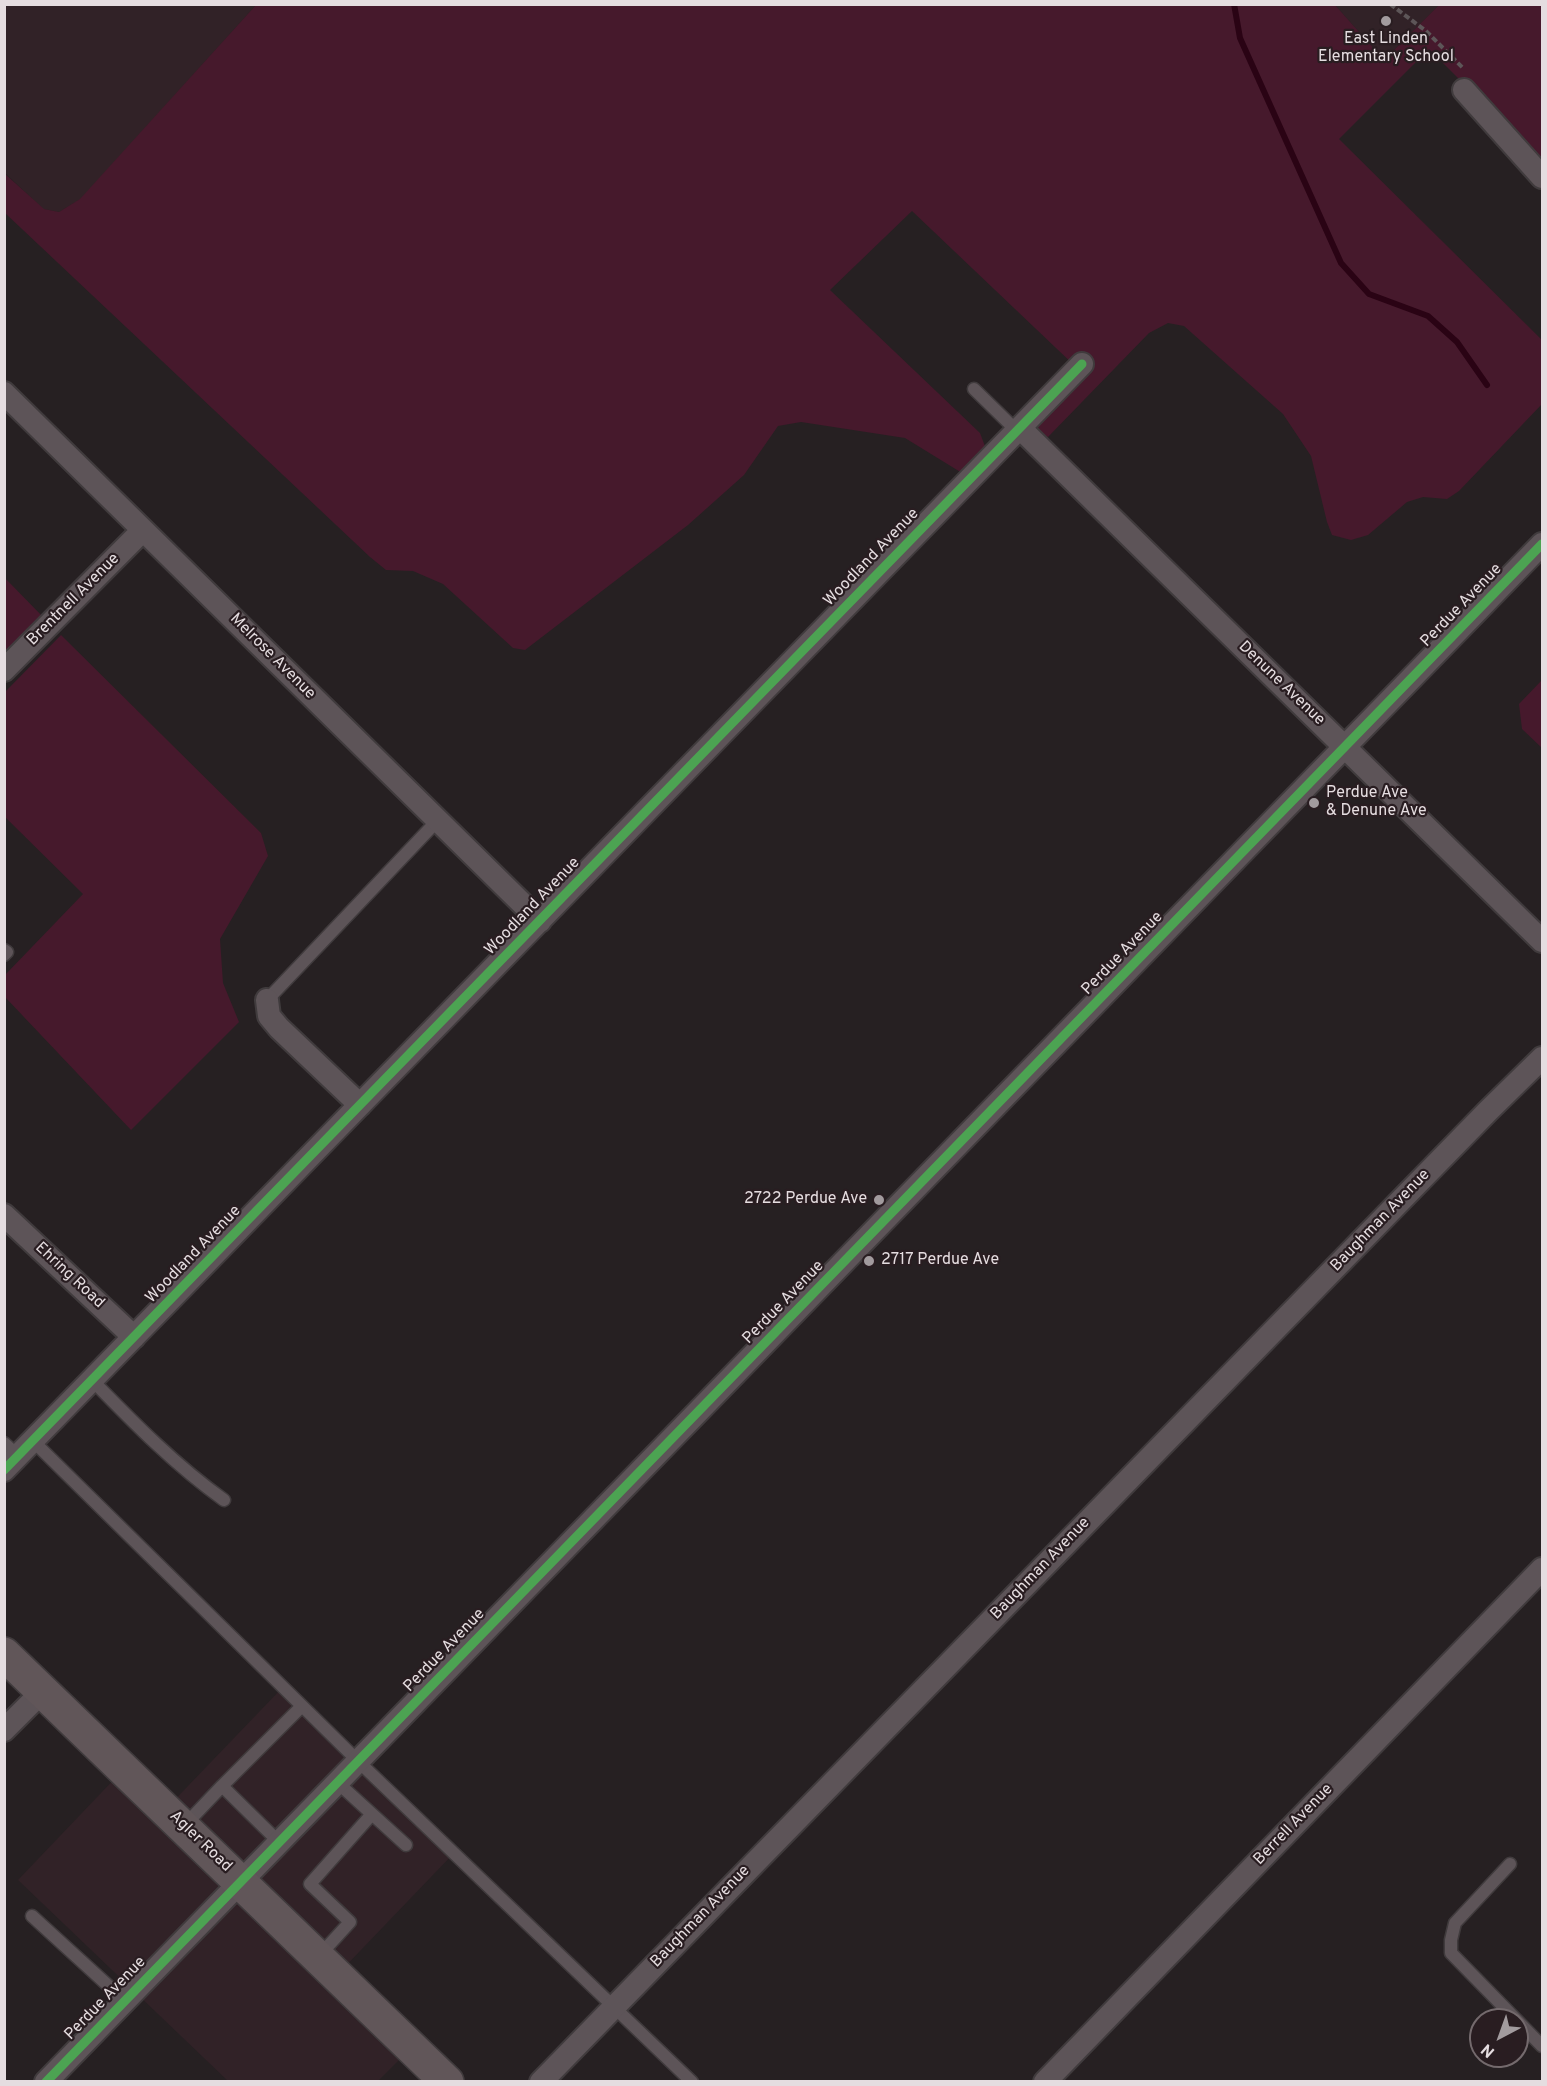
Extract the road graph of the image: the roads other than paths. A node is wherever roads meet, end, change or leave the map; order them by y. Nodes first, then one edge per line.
1 (1464, 90) dead end
2 (1542, 177) edge
3 (1083, 364) dead end
4 (974, 389) dead end
5 (4, 393) edge
6 (1018, 430) junction
7 (143, 530) junction
8 (1542, 544) edge
9 (4, 670) edge
10 (1345, 747) junction
11 (438, 820) junction
12 (540, 921) junction
13 (1542, 940) edge
14 (267, 1000) joint
15 (1542, 1058) edge
16 (360, 1106) junction
17 (4, 1215) edge
18 (134, 1337) junction
19 (92, 1380) junction
20 (15, 1453) edge
21 (224, 1500) dead end
22 (1542, 1569) edge
23 (4, 1654) edge
24 (43, 1691) junction
25 (302, 1706) junction
26 (4, 1730) edge
27 (359, 1762) junction
28 (338, 1783) junction
29 (222, 1786) junction
30 (372, 1814) junction
31 (184, 1826) junction
32 (280, 1843) junction
33 (406, 1845) dead end
34 (1510, 1864) dead end
35 (242, 1882) junction
36 (32, 1916) dead end
37 (318, 1957) junction
38 (125, 2001) junction
39 (613, 2007) junction
40 (1542, 2046) edge
41 (46, 2082) edge
42 (447, 2082) edge
43 (541, 2082) edge
44 (692, 2082) edge
45 (1045, 2082) edge

1 - 2 street
3 - 6 street, Woodland Avenue
4 - 6 lane
5 - 7 street, Melrose Avenue
6 - 10 street, Denune Avenue
6 - 12 street, Woodland Avenue
7 - 9 street, Brentnell Avenue
7 - 11 street, Melrose Avenue
8 - 10 street, Perdue Avenue
10 - 13 street, Denune Avenue
10 - 27 street, Perdue Avenue
11 - 12 street, Melrose Avenue
11 - 14 lane
12 - 16 street, Woodland Avenue
14 - 16 street
15 - 39 street, Baughman Avenue
16 - 18 street, Woodland Avenue
17 - 18 street, Ehring Road
18 - 19 street, Woodland Avenue
19 - 20 street, Woodland Avenue
19 - 21 lane
20 - 25 lane
22 - 45 street, Berrell Avenue
23 - 24 main road, Agler Road
24 - 26 street
24 - 31 main road, Agler Road
25 - 27 lane
25 - 29 lane
27 - 28 street, Perdue Avenue
27 - 39 lane
28 - 30 lane
28 - 32 street, Perdue Avenue
29 - 31 lane
29 - 32 lane
30 - 33 lane
30 - 37 lane
31 - 35 main road, Agler Road
32 - 35 street, Perdue Avenue
34 - 40 lane
35 - 37 main road, Agler Road
35 - 38 street, Perdue Avenue
36 - 38 lane
37 - 42 main road, Agler Road
38 - 41 street, Perdue Avenue
39 - 43 street, Baughman Avenue
39 - 44 lane

